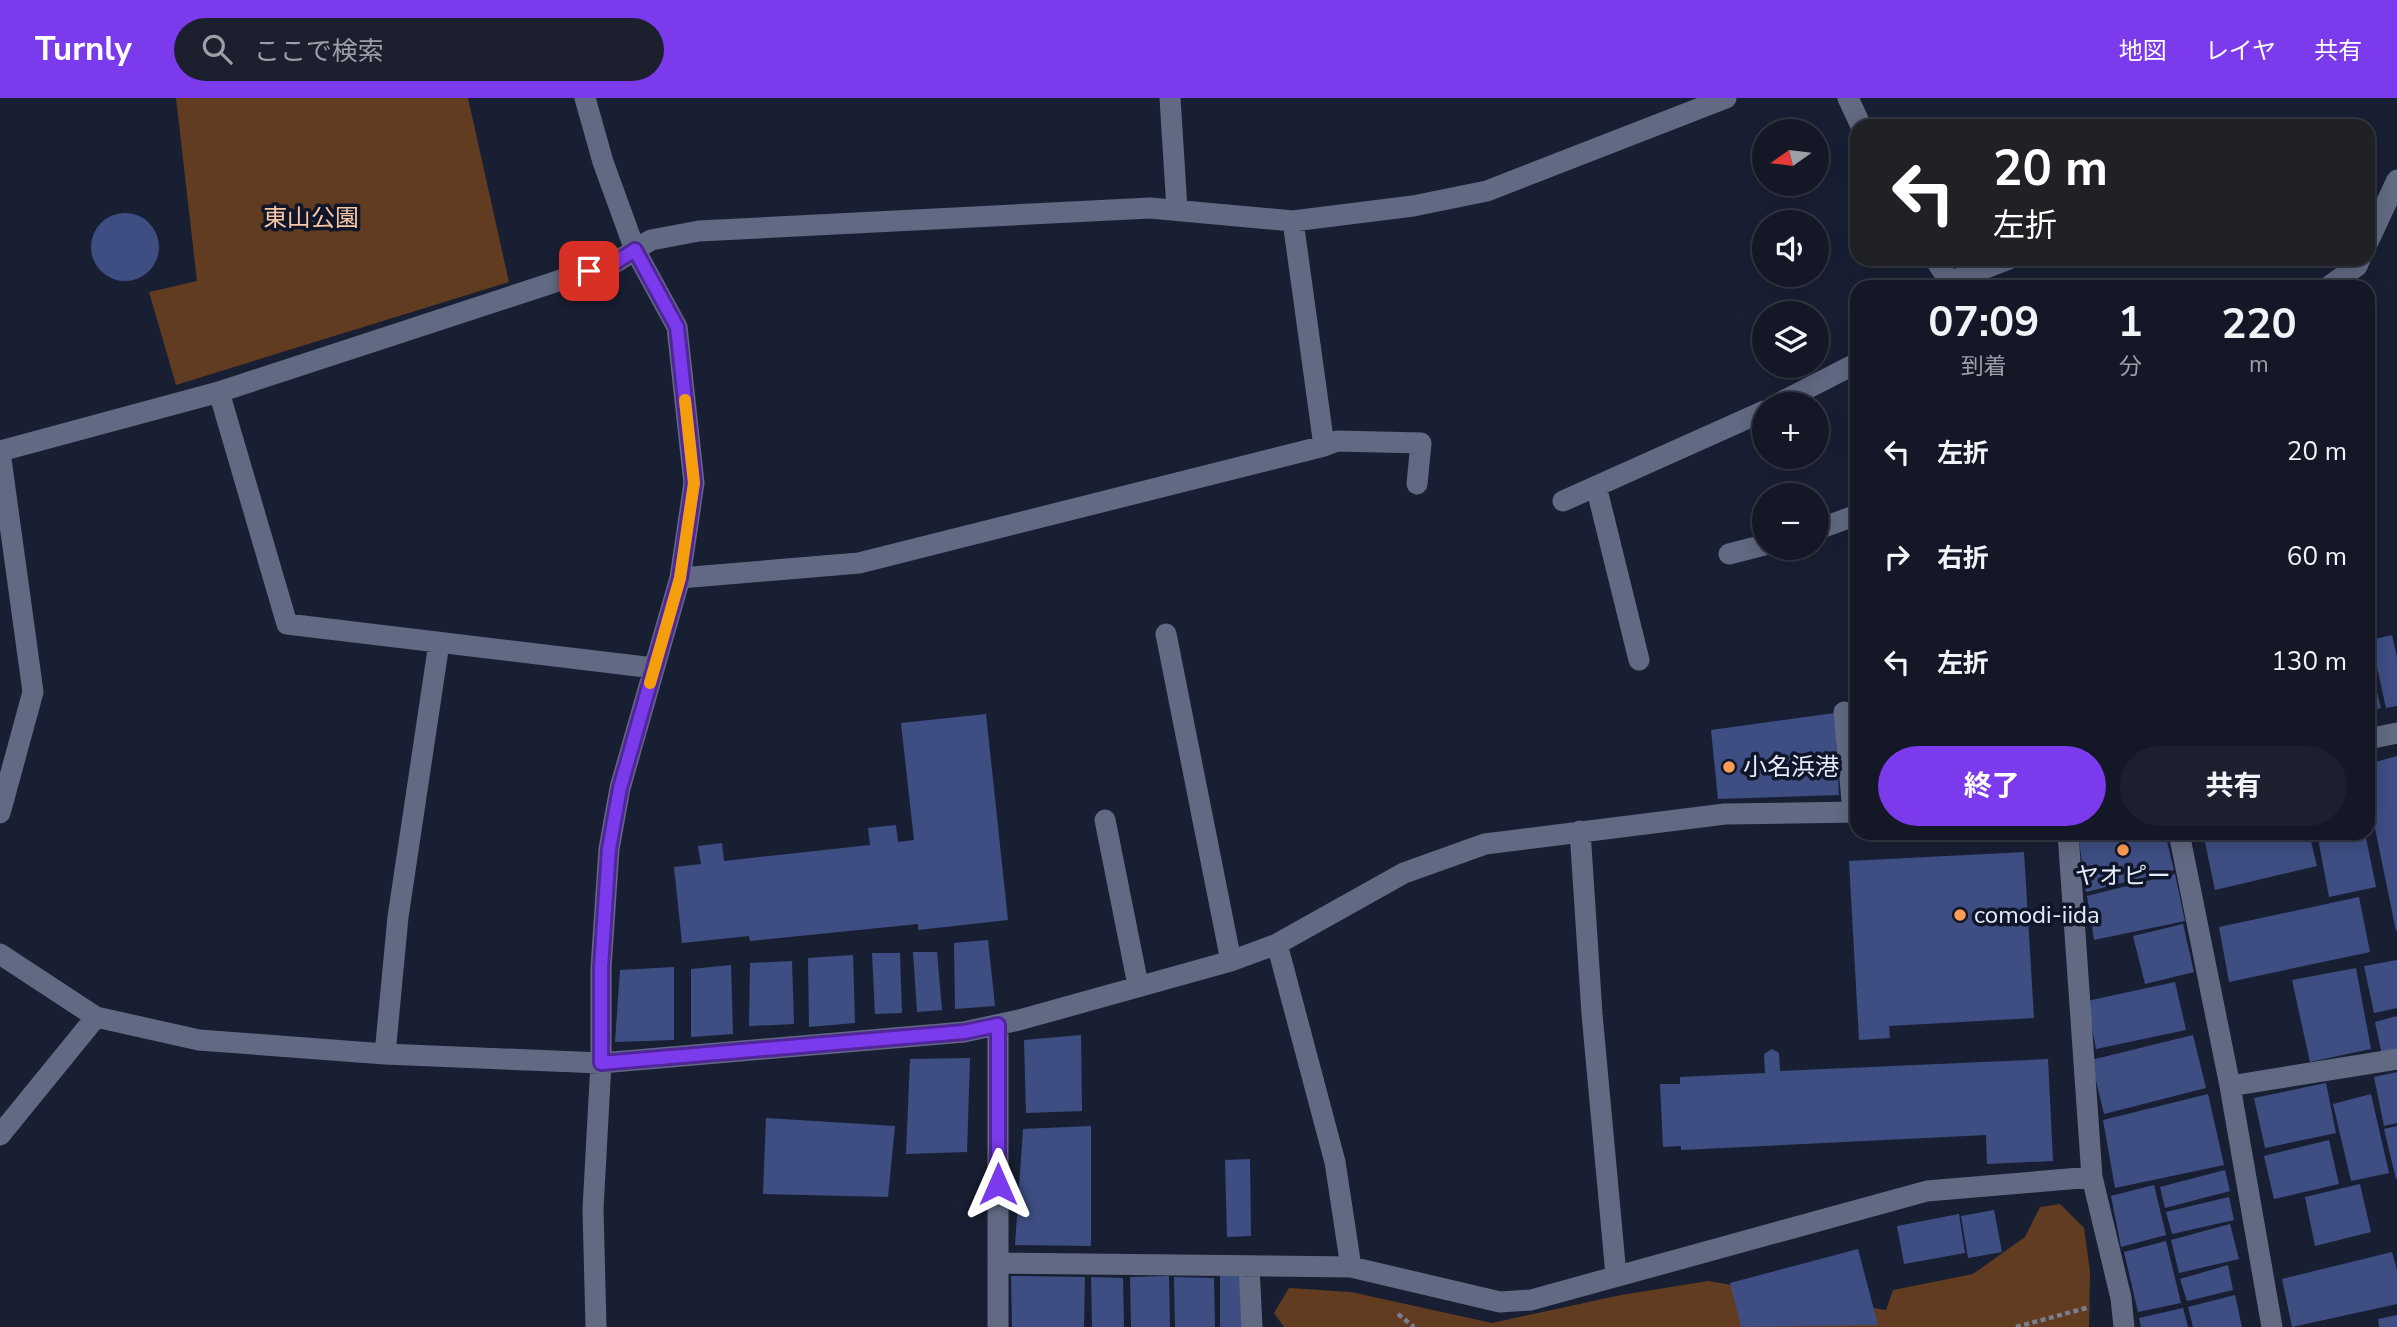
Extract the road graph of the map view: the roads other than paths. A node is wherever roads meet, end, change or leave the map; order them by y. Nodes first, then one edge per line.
1 (586, 98) edge
2 (1170, 98) edge
3 (1726, 98) edge
4 (1848, 98) edge
5 (1858, 119) edge
6 (2397, 180) edge
7 (1177, 209) junction
8 (1293, 221) junction
9 (2375, 227) edge
10 (635, 250) junction
11 (1993, 266) edge
12 (2357, 266) edge
13 (1960, 280) edge
14 (2338, 280) edge
15 (1850, 367) edge
16 (219, 391) junction
17 (1800, 392) edge
18 (1752, 416) edge
19 (1324, 446) junction
20 (0, 452) edge
21 (1417, 484) dead end
22 (1596, 486) junction
23 (1563, 501) dead end
24 (1850, 518) edge
25 (1829, 525) edge
26 (1752, 548) edge
27 (1729, 554) dead end
28 (680, 578) junction
29 (1166, 635) dead end
30 (439, 643) junction
31 (1639, 660) dead end
32 (654, 668) junction
33 (1844, 712) dead end
34 (2397, 733) edge
35 (2375, 738) edge
36 (1850, 767) edge
37 (1850, 812) edge
38 (0, 813) edge
39 (1105, 820) dead end
40 (1580, 831) junction
41 (2068, 840) edge
42 (2180, 840) edge
43 (1277, 943) junction
44 (0, 954) edge
45 (1231, 961) junction
46 (1138, 985) junction
47 (96, 1017) junction
48 (998, 1025) junction
49 (385, 1054) junction
50 (2397, 1059) edge
51 (601, 1063) junction
52 (2230, 1086) junction
53 (0, 1135) edge
54 (2092, 1177) junction
55 (998, 1263) junction
56 (1249, 1266) junction
57 (1351, 1267) junction
58 (1616, 1275) junction
59 (596, 1327) edge
60 (998, 1327) edge
61 (1252, 1327) edge
62 (2124, 1327) edge
63 (2272, 1327) edge

1 - 10 street
2 - 7 street
3 - 8 street
4 - 5 street
6 - 9 street
7 - 8 street
7 - 10 street
8 - 19 street
10 - 16 street
10 - 28 street
11 - 13 street
12 - 14 street
15 - 17 street
16 - 20 street
16 - 30 street
18 - 22 street
19 - 21 street
19 - 28 street
20 - 38 street
22 - 23 street
22 - 31 street
24 - 25 street
26 - 27 street
28 - 32 street
29 - 45 street
30 - 32 street
30 - 49 street
32 - 51 street
33 - 36 street
34 - 35 street
37 - 40 street
39 - 46 street
40 - 43 street
40 - 58 street
41 - 54 street
42 - 52 street
43 - 45 street
43 - 57 street
44 - 47 street
45 - 46 street
46 - 48 street
47 - 49 street
47 - 53 street
48 - 51 street
48 - 55 street
49 - 51 street
50 - 52 street
51 - 59 street
52 - 63 street
54 - 58 street
54 - 62 street
55 - 56 street
55 - 60 street
56 - 57 street
56 - 61 street
57 - 58 street

